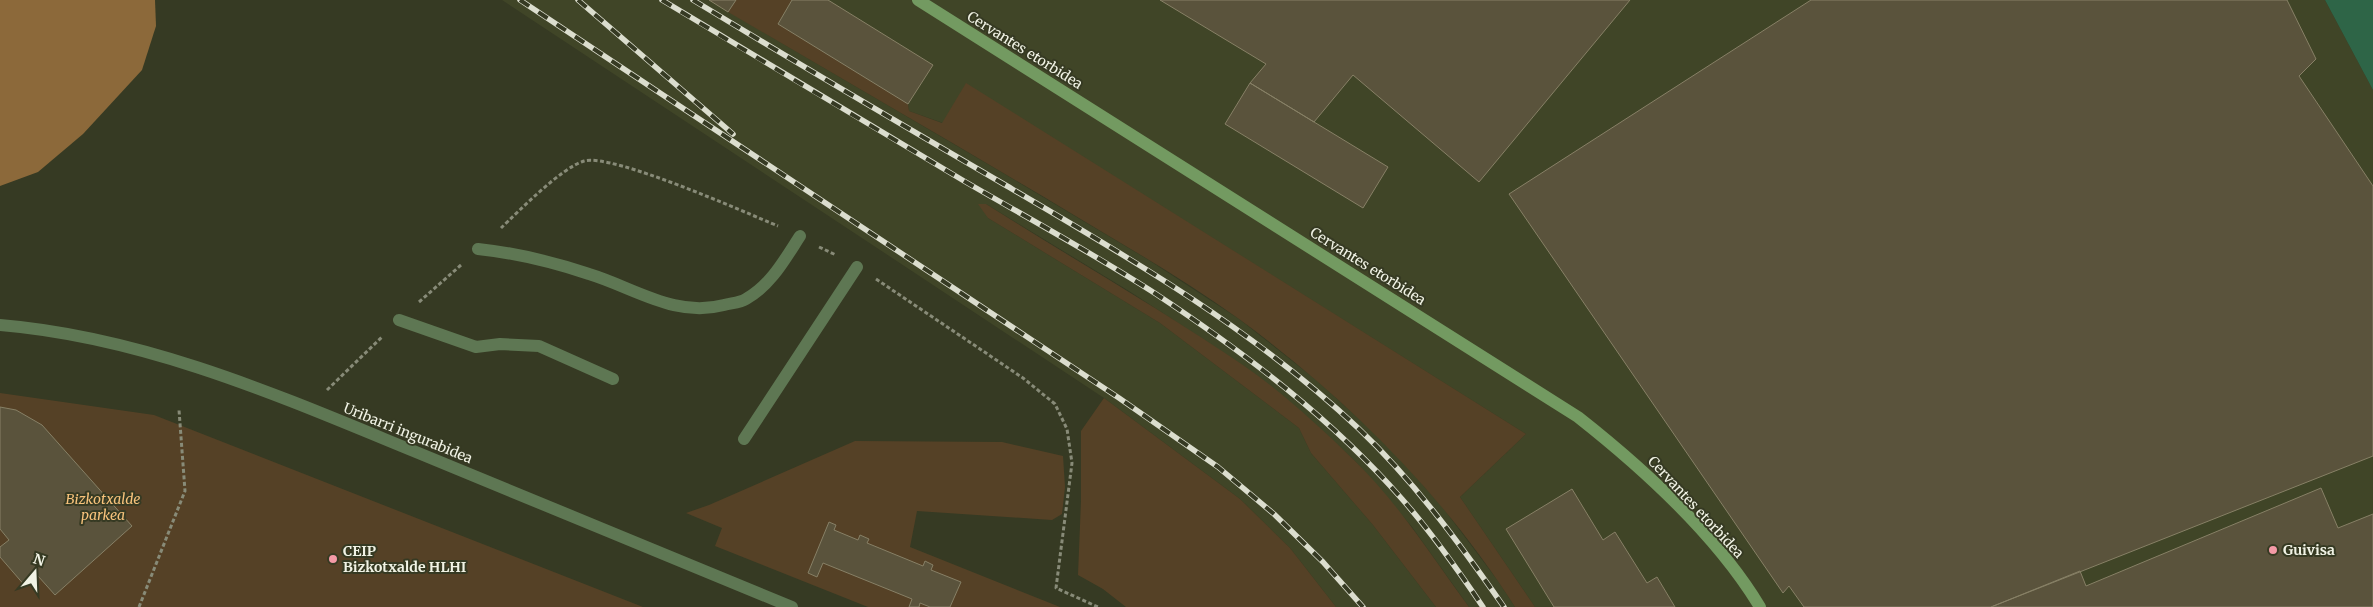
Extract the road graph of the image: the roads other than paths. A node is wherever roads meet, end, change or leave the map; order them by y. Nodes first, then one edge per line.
1 (918, 0) edge
2 (800, 236) dead end
3 (478, 249) dead end
4 (857, 266) dead end
5 (399, 320) dead end
6 (0, 325) edge
7 (613, 379) dead end
8 (744, 439) dead end
9 (792, 607) edge
10 (1760, 607) edge

1 - 10 street, Cervantes etorbidea
2 - 3 street
4 - 8 street
5 - 7 street
6 - 9 street, Uribarri ingurabidea

